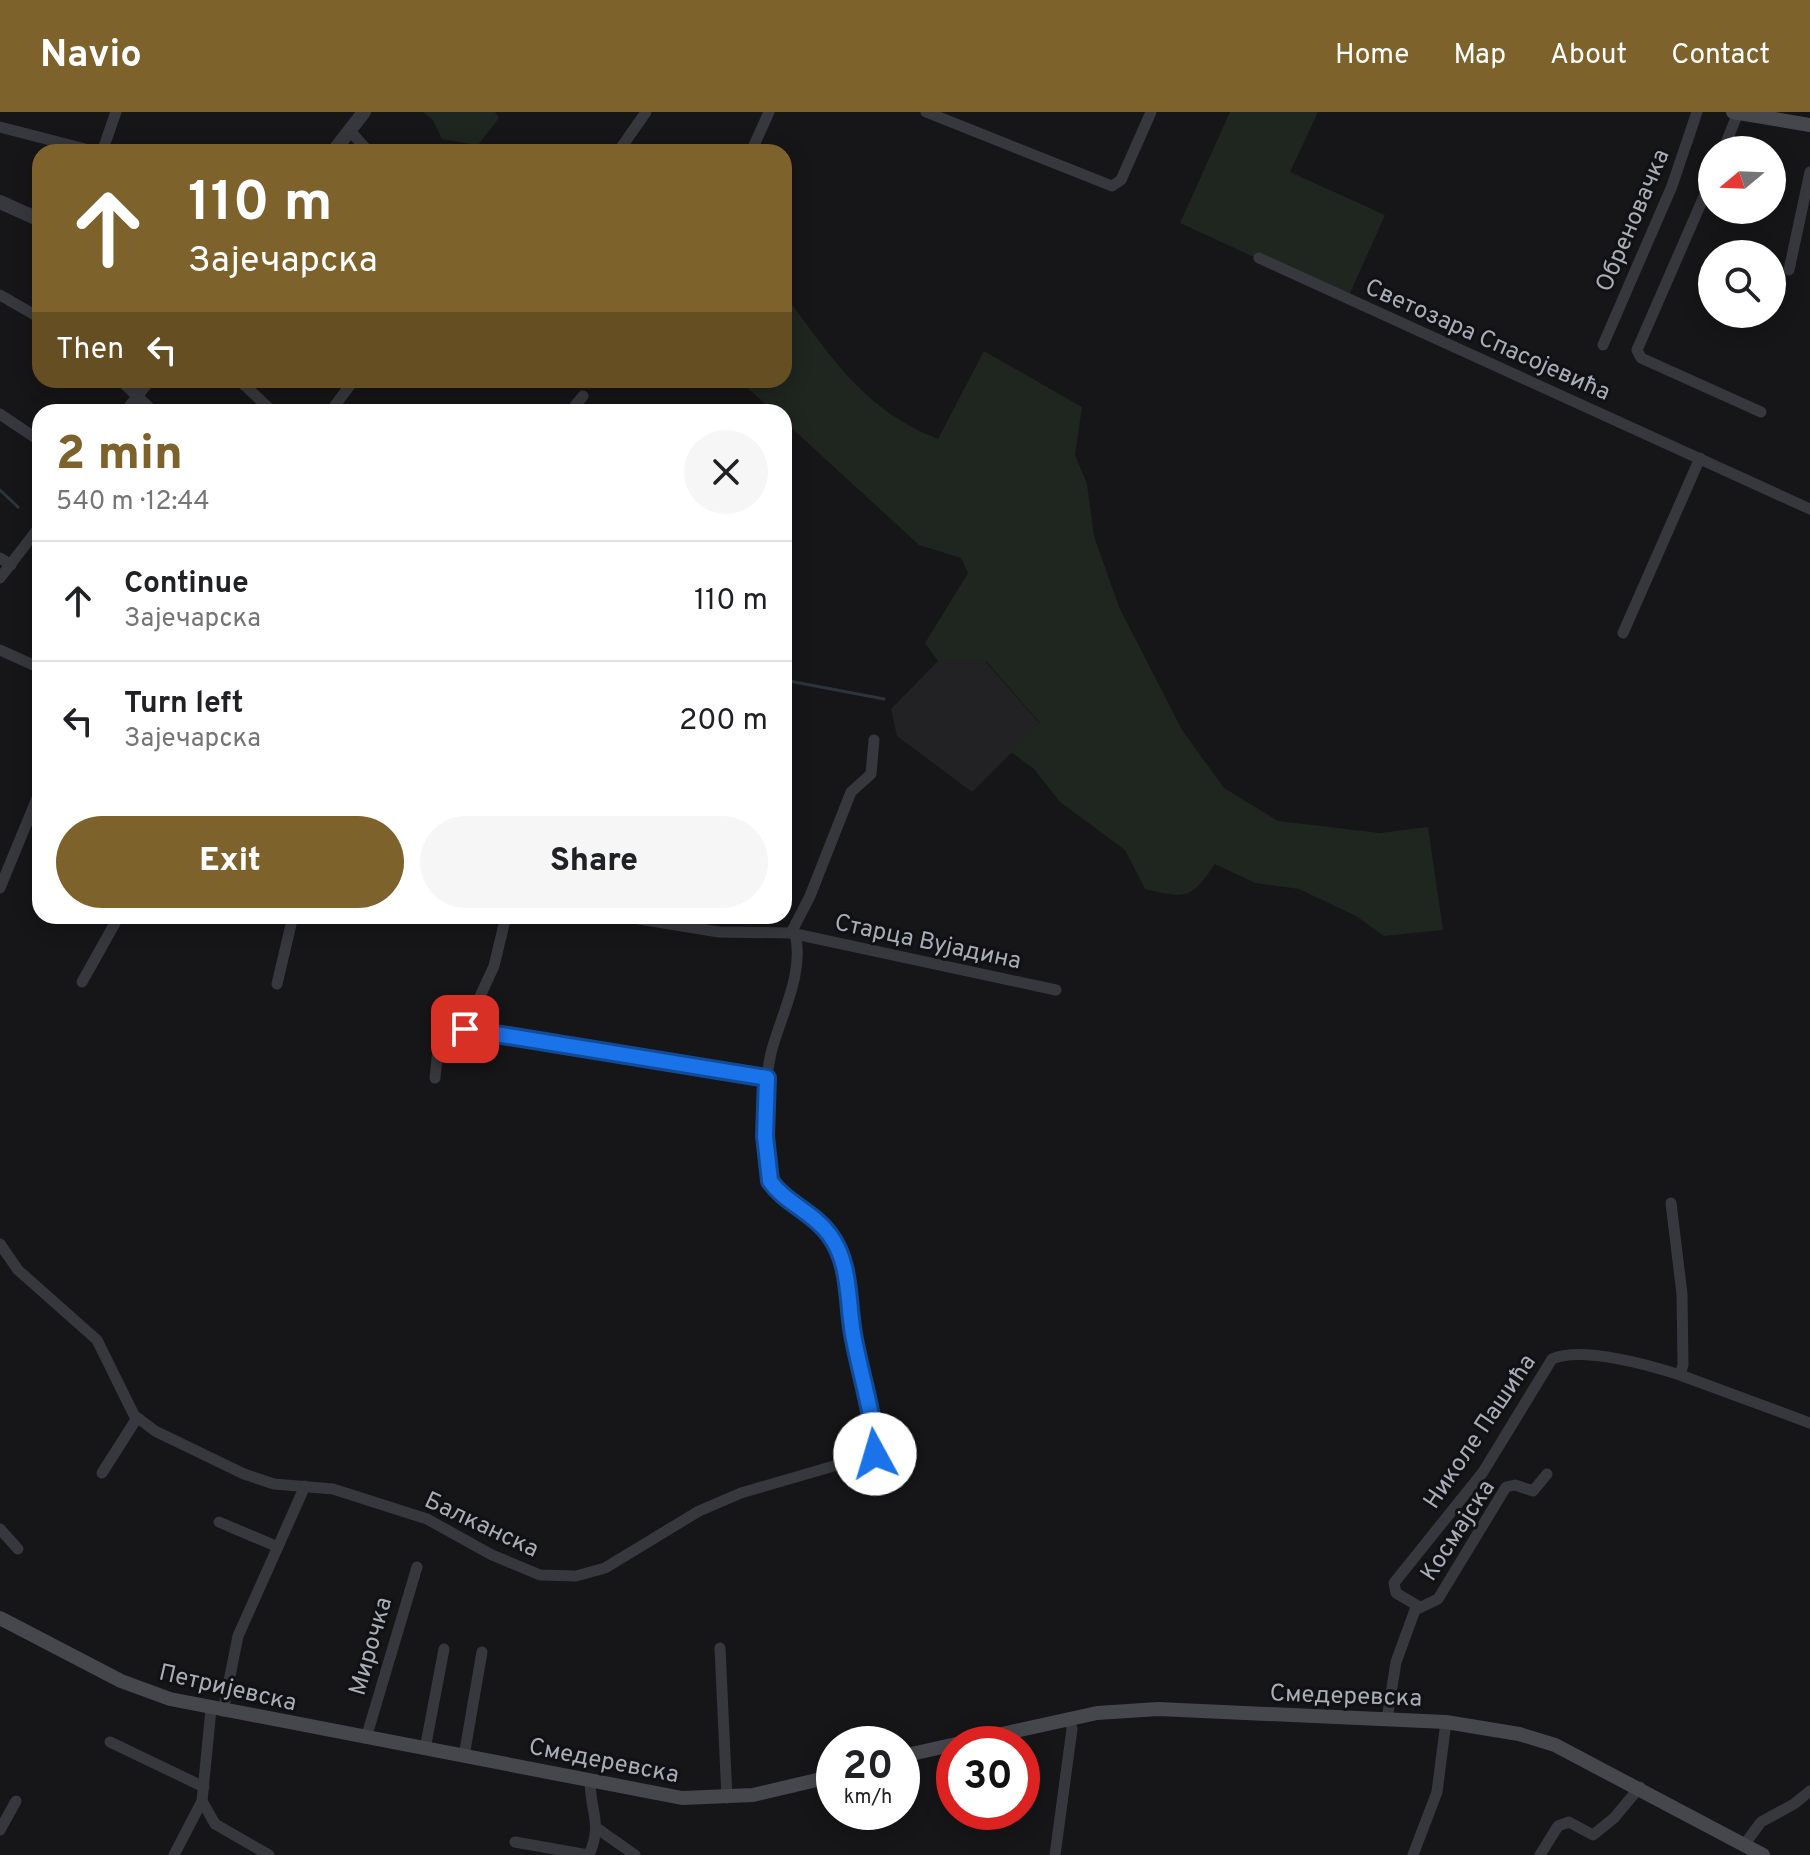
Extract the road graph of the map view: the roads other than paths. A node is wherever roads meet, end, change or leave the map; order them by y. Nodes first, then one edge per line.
1 (116, 112) edge
2 (364, 112) edge
3 (646, 112) edge
4 (769, 112) edge
5 (926, 112) edge
6 (1151, 112) edge
7 (1697, 112) edge
8 (1736, 112) edge
9 (1810, 125) edge
10 (0, 127) edge
11 (350, 131) junction
12 (1728, 136) edge
13 (68, 144) edge
14 (103, 144) edge
15 (339, 144) edge
16 (362, 144) edge
17 (624, 144) edge
18 (755, 144) edge
19 (1810, 172) edge
20 (0, 202) edge
21 (1698, 210) edge
22 (32, 216) edge
23 (1259, 258) dead end
24 (1789, 270) dead end
25 (0, 295) edge
26 (32, 313) edge
27 (1603, 345) dead end
28 (128, 388) edge
29 (144, 388) edge
30 (248, 388) edge
31 (137, 396) junction
32 (583, 396) dead end
33 (131, 404) edge
34 (146, 404) edge
35 (264, 404) edge
36 (576, 404) edge
37 (1761, 412) dead end
38 (0, 414) edge
39 (32, 436) edge
40 (1700, 458) junction
41 (1810, 509) edge
42 (32, 542) edge
43 (5, 561) edge
44 (0, 578) edge
45 (1623, 633) dead end
46 (0, 650) edge
47 (32, 664) edge
48 (874, 740) dead end
49 (32, 810) edge
50 (0, 888) edge
51 (115, 924) edge
52 (291, 924) edge
53 (504, 924) edge
54 (670, 924) edge
55 (793, 934) junction
56 (82, 982) dead end
57 (277, 984) dead end
58 (1056, 990) dead end
59 (465, 1029) junction
60 (435, 1078) dead end
61 (767, 1078) junction
62 (1671, 1203) dead end
63 (0, 1244) edge
64 (1680, 1375) junction
65 (137, 1418) junction
66 (1810, 1423) edge
67 (102, 1473) dead end
68 (1547, 1474) dead end
69 (305, 1486) junction
70 (219, 1522) dead end
71 (0, 1529) edge
72 (278, 1547) junction
73 (18, 1549) dead end
74 (417, 1567) dead end
75 (1418, 1606) junction
76 (0, 1618) edge
77 (720, 1648) dead end
78 (444, 1649) dead end
79 (482, 1652) dead end
80 (217, 1710) junction
81 (1069, 1718) junction
82 (1387, 1719) junction
83 (1446, 1722) junction
84 (366, 1738) junction
85 (110, 1742) dead end
86 (425, 1749) junction
87 (920, 1752) edge
88 (464, 1756) junction
89 (590, 1780) junction
90 (816, 1780) edge
91 (204, 1787) junction
92 (1640, 1787) junction
93 (1810, 1791) edge
94 (727, 1798) junction
95 (16, 1801) dead end
96 (202, 1801) junction
97 (598, 1829) junction
98 (0, 1830) edge
99 (515, 1842) dead end
100 (1744, 1845) junction
101 (174, 1855) edge
102 (269, 1855) edge
103 (588, 1855) edge
104 (635, 1855) edge
105 (1055, 1855) edge
106 (1413, 1855) edge
107 (1540, 1855) edge
108 (1763, 1855) edge

1 - 14 street
2 - 11 street
3 - 17 street
4 - 18 street
5 - 6 street
7 - 27 street, Обреновачка
8 - 9 main road
8 - 12 street
10 - 13 street
11 - 15 street
11 - 16 street
19 - 24 street
20 - 22 street
21 - 37 street
23 - 40 street, Светозара Спасојевића
25 - 26 street
28 - 31 street
29 - 31 street
30 - 35 street
31 - 33 street
31 - 34 street
32 - 36 street
38 - 39 street
40 - 41 street, Светозара Спасојевића
40 - 45 street
42 - 43 street
43 - 44 street
46 - 47 street
48 - 55 street, Старца Вујадина
49 - 50 street
51 - 56 street
52 - 57 street
53 - 59 street
54 - 55 street, Старца Вујадина
55 - 58 street, Старца Вујадина
55 - 61 street
59 - 60 street
59 - 61 street
61 - 69 street, Балканска
62 - 64 street
63 - 65 street
64 - 66 street
64 - 75 street, Николе Пашића
65 - 67 street
65 - 69 street, Балканска
68 - 75 street, Космајска
69 - 72 street
70 - 72 street
71 - 73 street
72 - 80 street
74 - 84 street, Мирочка
75 - 82 street, Космајска
76 - 80 main road, Петријевска
77 - 94 street
78 - 86 street
79 - 88 street
80 - 84 main road, Петријевска
80 - 91 street
81 - 82 main road, Смедеревска
81 - 87 main road, Смедеревска
81 - 105 street
82 - 83 main road, Смедеревска
83 - 92 main road, Смедеревска
83 - 106 street
84 - 86 main road, Смедеревска
85 - 91 street
86 - 88 main road, Смедеревска
88 - 89 main road, Смедеревска
89 - 94 main road, Смедеревска
89 - 97 street
90 - 94 main road, Смедеревска
91 - 96 street
92 - 100 main road, Смедеревска
92 - 107 street
93 - 100 street
95 - 98 street
96 - 101 street
96 - 102 street
97 - 103 street
97 - 104 street
99 - 103 street
100 - 108 main road, Смедеревска

